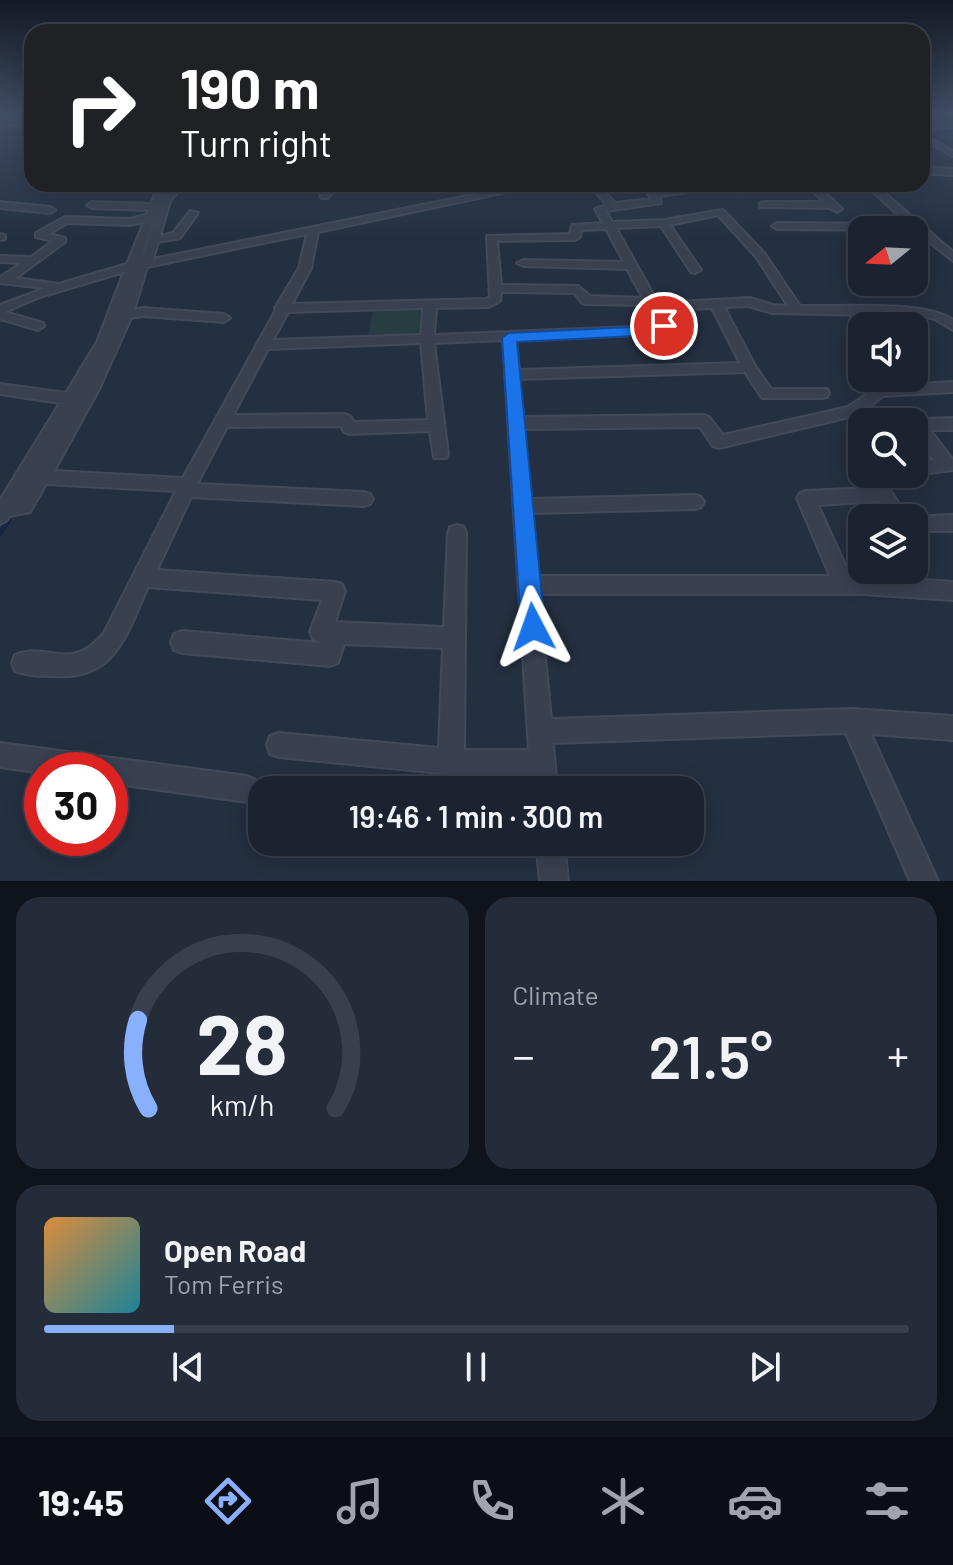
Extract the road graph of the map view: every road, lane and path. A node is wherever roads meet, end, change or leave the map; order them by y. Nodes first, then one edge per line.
1 (953, 157) edge
2 (930, 160) edge
3 (930, 171) edge
4 (953, 172) edge
5 (160, 192) edge
6 (174, 192) edge
7 (328, 192) edge
8 (502, 192) edge
9 (600, 192) edge
10 (668, 192) edge
11 (819, 192) edge
12 (878, 192) edge
13 (325, 196) dead end
14 (0, 205) edge
15 (92, 205) dead end
16 (763, 205) dead end
17 (833, 205) junction
18 (613, 206) junction
19 (50, 210) dead end
20 (153, 212) junction
21 (193, 213) dead end
22 (904, 216) edge
23 (848, 222) edge
24 (664, 223) junction
25 (611, 226) junction
26 (777, 226) dead end
27 (848, 227) edge
28 (313, 232) junction
29 (928, 237) edge
30 (153, 240) junction
31 (953, 258) edge
32 (0, 259) edge
33 (33, 260) junction
34 (523, 263) dead end
35 (139, 265) junction
36 (633, 266) junction
37 (695, 270) dead end
38 (3, 280) edge
39 (64, 286) junction
40 (496, 288) junction
41 (430, 304) junction
42 (654, 304) junction
43 (717, 306) junction
44 (281, 308) junction
45 (797, 310) junction
46 (0, 312) edge
47 (120, 316) junction
48 (224, 318) dead end
49 (38, 326) dead end
50 (953, 326) edge
51 (509, 338) junction
52 (427, 340) junction
53 (262, 345) junction
54 (749, 367) junction
55 (511, 375) junction
56 (953, 387) edge
57 (0, 389) edge
58 (822, 393) dead end
59 (70, 399) junction
60 (223, 421) junction
61 (516, 423) junction
62 (953, 424) edge
63 (438, 425) junction
64 (928, 425) edge
65 (928, 439) edge
66 (440, 454) dead end
67 (928, 467) edge
68 (42, 477) junction
69 (187, 488) junction
70 (878, 488) edge
71 (882, 494) junction
72 (364, 499) dead end
73 (695, 502) dead end
74 (889, 504) edge
75 (525, 506) junction
76 (8, 511) edge
77 (928, 523) edge
78 (953, 523) edge
79 (457, 533) dead end
80 (848, 563) edge
81 (143, 578) junction
82 (848, 580) edge
83 (893, 584) edge
84 (531, 585) junction
85 (953, 591) edge
86 (335, 634) junction
87 (453, 638) junction
88 (182, 642) dead end
89 (23, 663) dead end
90 (853, 721) junction
91 (953, 728) edge
92 (540, 731) junction
93 (279, 745) dead end
94 (0, 755) edge
95 (24, 758) edge
96 (451, 762) junction
97 (542, 763) junction
98 (128, 772) edge
99 (543, 776) edge
100 (247, 789) dead end
101 (551, 856) edge
102 (554, 881) edge
103 (924, 881) edge

1 - 2 street
3 - 4 street
5 - 20 street
6 - 30 street
7 - 13 street
8 - 28 street
9 - 18 street
10 - 18 street
11 - 17 street
12 - 22 street
14 - 19 street
15 - 20 street
16 - 17 street
17 - 23 street
18 - 25 street
20 - 33 street
20 - 35 street
21 - 30 street
24 - 25 street
24 - 37 street
24 - 45 street
25 - 36 street
25 - 40 street
26 - 27 street
28 - 35 street
28 - 44 street
29 - 31 street
30 - 35 street
32 - 33 street
33 - 38 street
34 - 36 street
35 - 39 street
35 - 47 street
36 - 42 street
38 - 39 street
39 - 46 street
40 - 41 street
40 - 42 street
41 - 44 street
41 - 52 street
42 - 43 street
42 - 51 street
43 - 45 street
43 - 54 street
44 - 53 street
45 - 50 street
46 - 49 street
47 - 48 street
47 - 59 street
47 - 68 street
51 - 52 street
51 - 55 street
52 - 53 street
52 - 63 street
53 - 60 street
54 - 55 street
54 - 58 street
55 - 61 street
56 - 61 street
57 - 59 street
59 - 76 street
60 - 63 street
60 - 69 street
61 - 75 street
62 - 64 street
63 - 66 street
65 - 67 street
68 - 69 street
68 - 76 street
69 - 72 street
69 - 81 street
70 - 71 street
71 - 74 street
71 - 80 street
73 - 75 street
75 - 84 street
77 - 78 street
79 - 87 street
81 - 86 street
81 - 89 street
82 - 84 street
83 - 85 street
84 - 92 street
86 - 87 street
86 - 88 street
87 - 96 street
90 - 91 street
90 - 92 street
90 - 103 street
92 - 97 street
93 - 96 street
94 - 95 street
96 - 97 street
97 - 99 street
98 - 100 street
101 - 102 street

